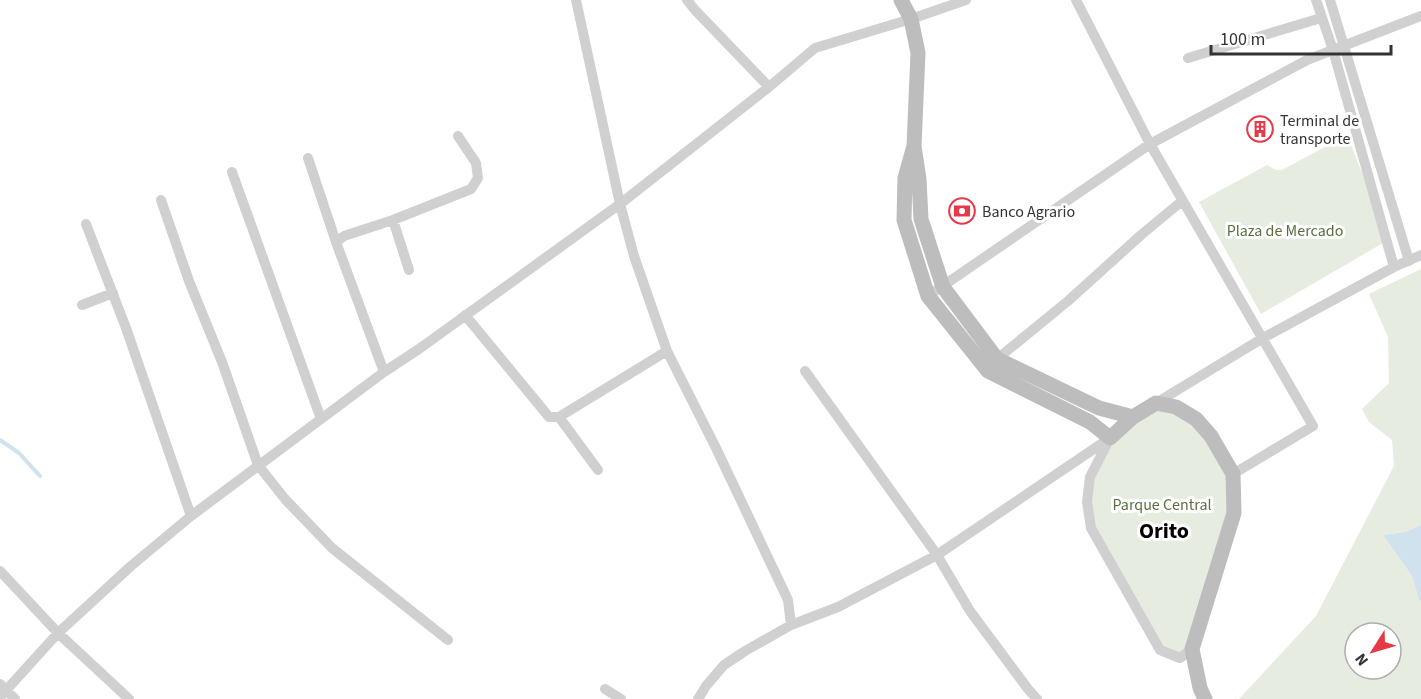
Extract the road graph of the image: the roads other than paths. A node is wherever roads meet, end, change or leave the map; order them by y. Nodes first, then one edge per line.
1 (576, 0) edge
2 (687, 0) edge
3 (901, 0) edge
4 (966, 0) edge
5 (1076, 0) edge
6 (1316, 0) edge
7 (1330, 0) edge
8 (1421, 16) edge
9 (1321, 18) junction
10 (911, 19) junction
11 (1338, 48) junction
12 (1188, 58) dead end
13 (769, 87) junction
14 (458, 136) dead end
15 (1150, 144) junction
16 (914, 146) junction
17 (308, 158) dead end
18 (232, 172) dead end
19 (161, 200) dead end
20 (1182, 201) junction
21 (620, 204) junction
22 (393, 220) junction
23 (86, 224) dead end
24 (336, 242) junction
25 (1421, 255) edge
26 (1409, 261) junction
27 (1395, 267) junction
28 (409, 270) dead end
29 (943, 287) junction
30 (113, 293) junction
31 (928, 296) junction
32 (82, 305) dead end
33 (465, 315) junction
34 (1263, 338) junction
35 (667, 351) junction
36 (997, 359) junction
37 (805, 371) dead end
38 (384, 372) junction
39 (1156, 403) junction
40 (559, 417) junction
41 (1133, 417) junction
42 (321, 419) junction
43 (1110, 438) junction
44 (258, 465) junction
45 (598, 470) dead end
46 (1233, 474) junction
47 (191, 516) junction
48 (937, 555) junction
49 (0, 572) edge
50 (791, 625) junction
51 (58, 633) junction
52 (448, 640) dead end
53 (1192, 649) junction
54 (604, 689) dead end
55 (2, 691) edge
56 (15, 699) edge
57 (129, 699) edge
58 (621, 699) edge
59 (698, 699) edge
60 (1037, 699) edge
61 (1205, 699) edge

1 - 21 street
2 - 13 street
3 - 10 main road
4 - 10 street
5 - 15 street
6 - 9 street
7 - 11 street
8 - 11 street
9 - 11 street
9 - 12 street
10 - 13 street
10 - 16 main road
11 - 15 street
11 - 26 street
11 - 27 street
13 - 21 street
14 - 22 street
15 - 20 street
15 - 29 street
16 - 29 main road
16 - 31 main road
17 - 24 street
18 - 42 street
19 - 44 street
20 - 34 street
20 - 36 street
21 - 33 street
21 - 35 street
22 - 24 street
22 - 28 street
23 - 30 street
24 - 38 street
25 - 26 street
26 - 27 street
27 - 34 street
29 - 31 street
29 - 36 main road
30 - 32 street
30 - 47 street
31 - 43 main road
33 - 38 street
33 - 40 street
34 - 39 street
34 - 46 street
35 - 40 street
35 - 50 street
36 - 41 main road
37 - 48 street
38 - 42 street
39 - 41 main road
39 - 46 main road
40 - 45 street
41 - 43 main road
42 - 44 street
43 - 48 street
43 - 53 street
44 - 47 street
44 - 52 street
46 - 53 main road
47 - 51 street
48 - 50 street
48 - 60 street
49 - 51 street
50 - 59 street
51 - 55 street
51 - 57 street
53 - 61 main road
54 - 58 street
55 - 56 street

